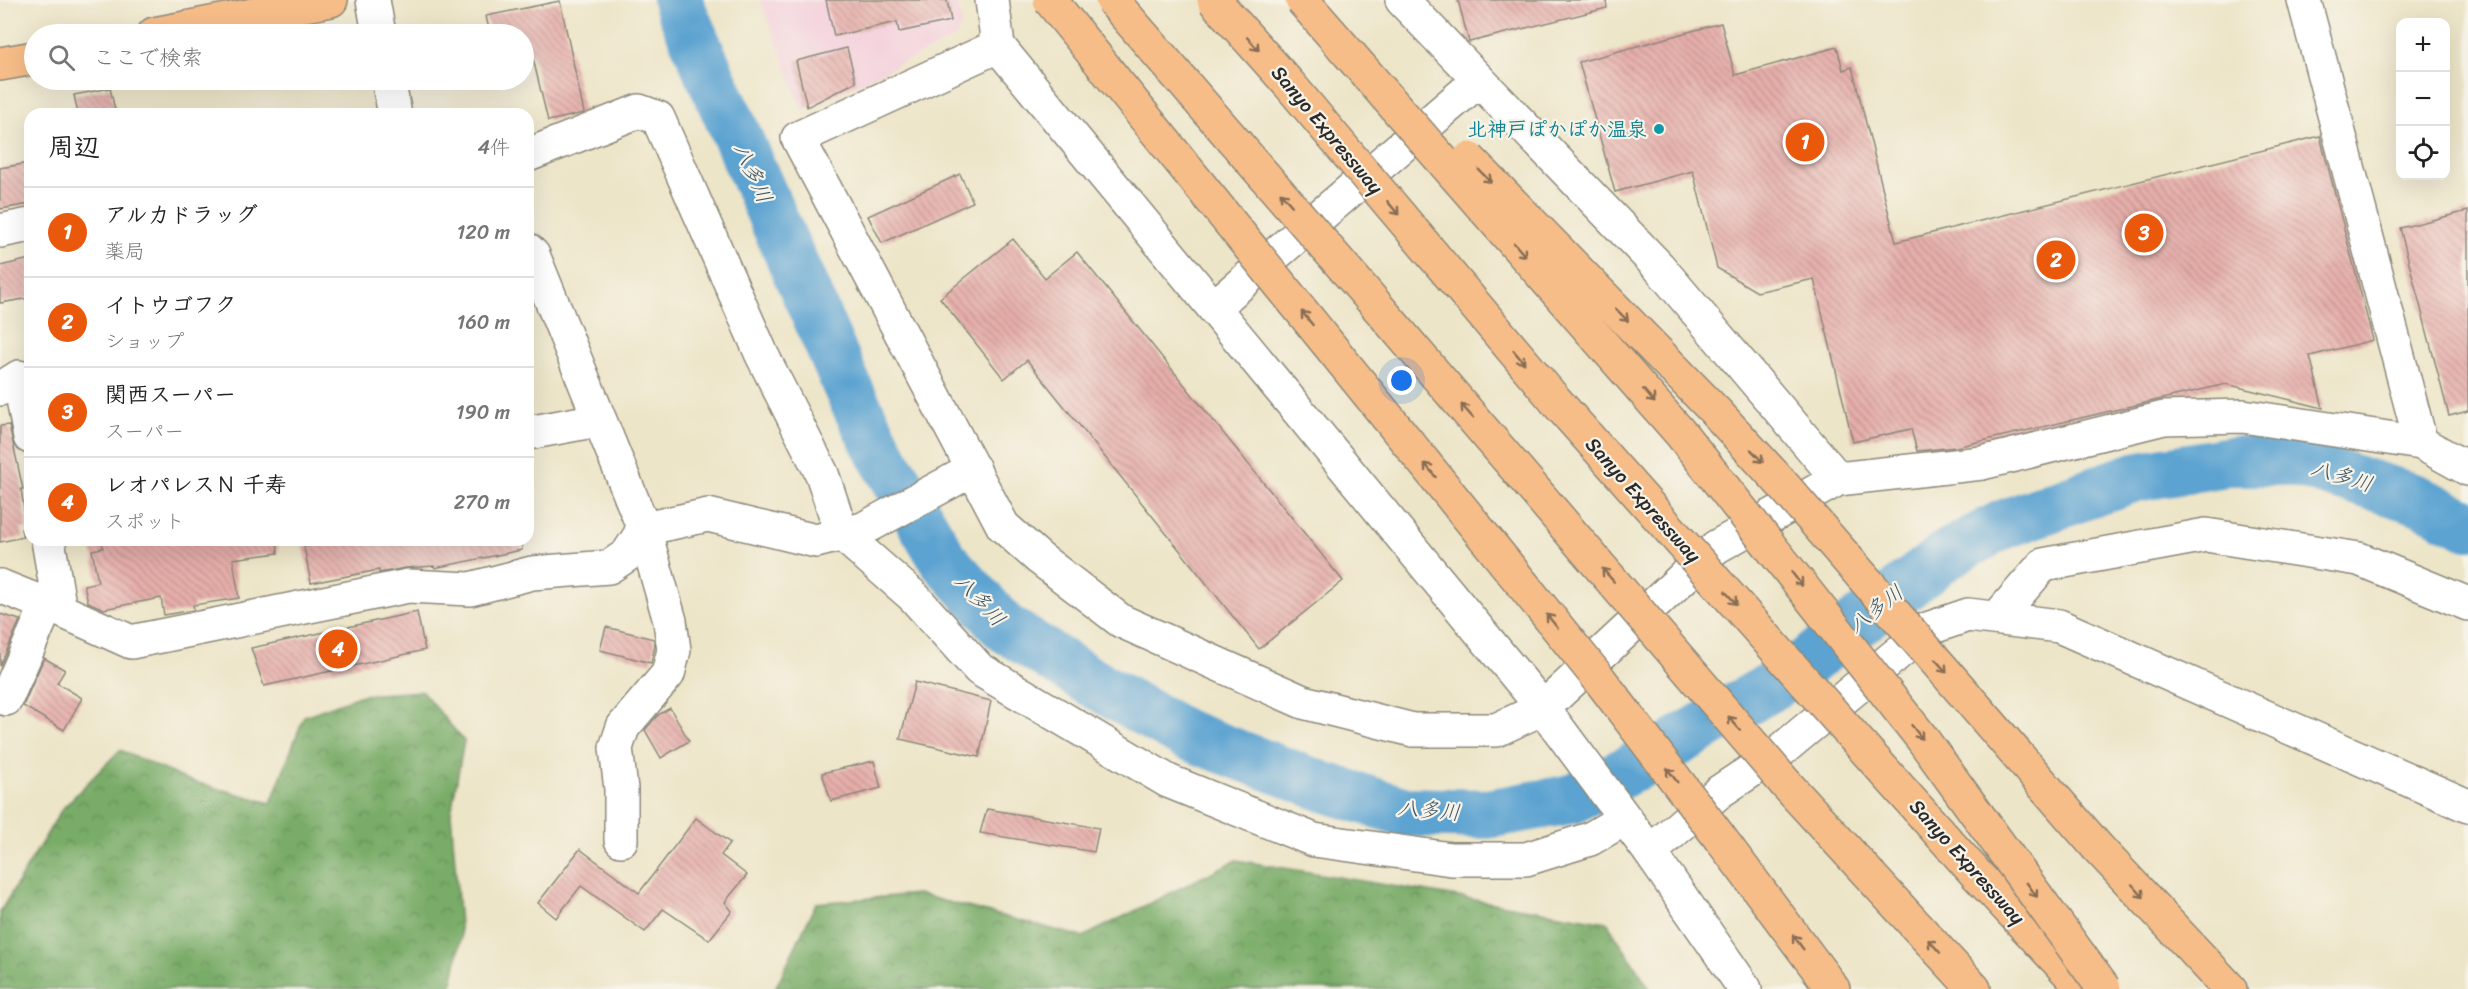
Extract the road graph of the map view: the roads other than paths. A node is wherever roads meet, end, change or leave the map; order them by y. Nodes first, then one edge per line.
1 (331, 0) edge
2 (373, 0) edge
3 (992, 0) edge
4 (1050, 0) edge
5 (1112, 0) edge
6 (1214, 0) edge
7 (1302, 0) edge
8 (1312, 0) edge
9 (1402, 0) edge
10 (2304, 0) edge
11 (206, 24) edge
12 (377, 24) edge
13 (998, 46) junction
14 (24, 60) edge
15 (0, 64) edge
16 (1478, 81) junction
17 (390, 90) edge
18 (393, 108) edge
19 (534, 153) edge
20 (24, 226) edge
21 (0, 231) edge
22 (535, 281) edge
23 (1214, 307) junction
24 (16, 380) edge
25 (24, 413) edge
26 (598, 420) junction
27 (534, 432) edge
28 (2421, 443) junction
29 (2468, 469) edge
30 (964, 474) junction
31 (1838, 479) junction
32 (644, 529) junction
33 (853, 532) junction
34 (49, 546) edge
35 (0, 586) edge
36 (2468, 604) edge
37 (54, 607) junction
38 (1997, 618) junction
39 (6, 699) dead end
40 (1543, 708) junction
41 (2468, 806) edge
42 (1624, 819) junction
43 (621, 840) dead end
44 (1650, 852) junction
45 (1745, 989) edge
46 (1833, 989) edge
47 (1974, 989) edge
48 (2084, 989) edge
49 (2104, 989) edge
50 (2230, 989) edge

1 - 11 main road
2 - 12 street
3 - 13 street
46 -> 4 main road, bridge
47 -> 5 main road, bridge
6 -> 48 main road, Sanyo Expressway, bridge
7 -> 49 main road, bridge
8 -> 50 main road, bridge
9 - 16 street
10 - 28 street
13 - 23 street
13 - 30 street
14 - 15 main road
16 - 23 street
16 - 31 street
17 - 18 street
19 - 33 street
20 - 21 street
22 - 26 street
23 - 40 street
24 - 25 street
26 - 27 street
26 - 32 street
28 - 29 street
28 - 31 street
30 - 33 street
30 - 40 street
31 - 40 street
32 - 33 street
32 - 37 street
32 - 43 street
33 - 42 street
34 - 37 street
35 - 37 street
36 - 38 street
37 - 39 street
38 - 41 street
38 - 44 street
40 - 42 street
42 - 44 street
44 - 45 street

